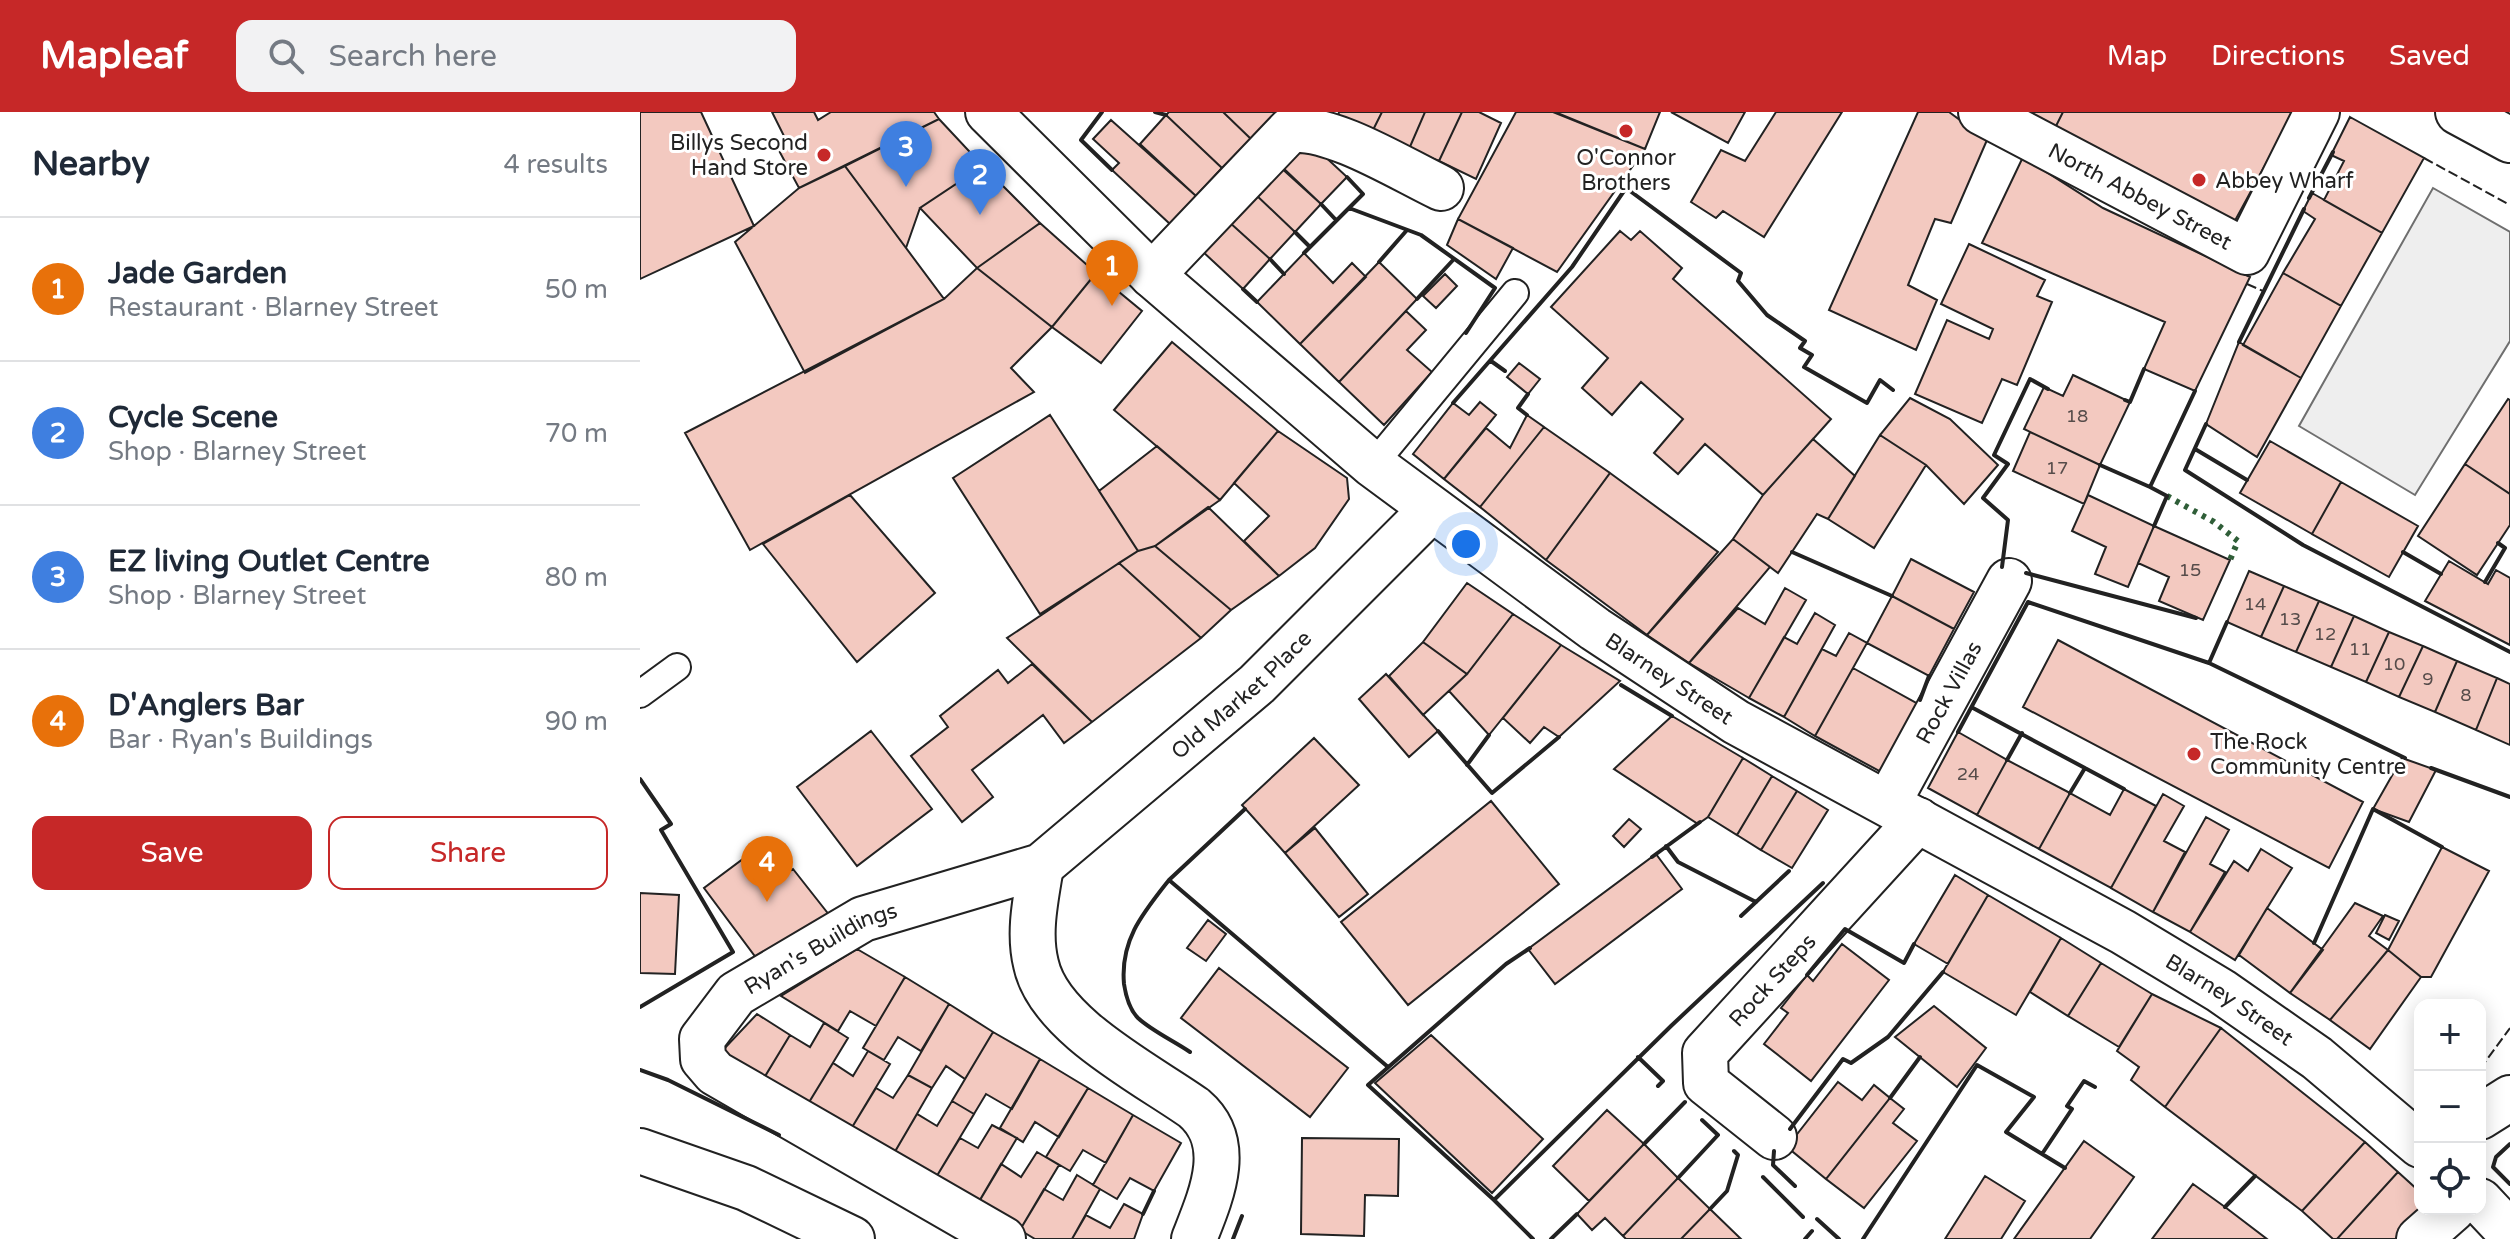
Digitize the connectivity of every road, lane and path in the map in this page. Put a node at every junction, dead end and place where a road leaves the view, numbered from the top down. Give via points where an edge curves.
1 (988, 112) edge
2 (1981, 112) edge
3 (2317, 112) edge
4 (2458, 112) edge
5 (2510, 140) edge
6 (1441, 188) dead end
7 (1152, 275) junction
8 (1515, 293) dead end
9 (1373, 465) junction
10 (1431, 510) junction
11 (2009, 581) dead end
12 (677, 667) dead end
13 (640, 694) edge
14 (1903, 812) junction
15 (1041, 866) junction
16 (2510, 1098) edge
17 (2486, 1113) edge
18 (1774, 1137) dead end
19 (2418, 1143) edge
20 (640, 1151) edge
21 (2486, 1207) edge
22 (2446, 1215) edge
23 (2510, 1233) edge
24 (852, 1239) edge
25 (1003, 1239) edge
26 (1194, 1239) edge
27 (2419, 1239) edge

1 - 7 street, Blarney Street
2 - 3 street, North Abbey Street via 2247,252
4 - 5 street
6 - 7 street via 1325,134 1290,130
7 - 9 street, Blarney Street
8 - 9 lane
9 - 10 street, Blarney Street
10 - 14 street, Blarney Street via 1664,676 1736,722
10 - 15 street, Old Market Place via 1257,684
11 - 14 street, Rock Villas
12 - 13 lane
14 - 18 street, Rock Steps via 1705,1053 1706,1083
14 - 19 street, Blarney Street via 2221,991 2317,1058
15 - 25 street, Ryan's Buildings via 863,919 736,994 702,1039 703,1059 715,1073
15 - 26 street via 1032,930 1036,966 1047,991 1086,1033 1208,1120 1219,1154
16 - 17 street
20 - 24 street via 746,1188
21 - 23 street
22 - 27 street

